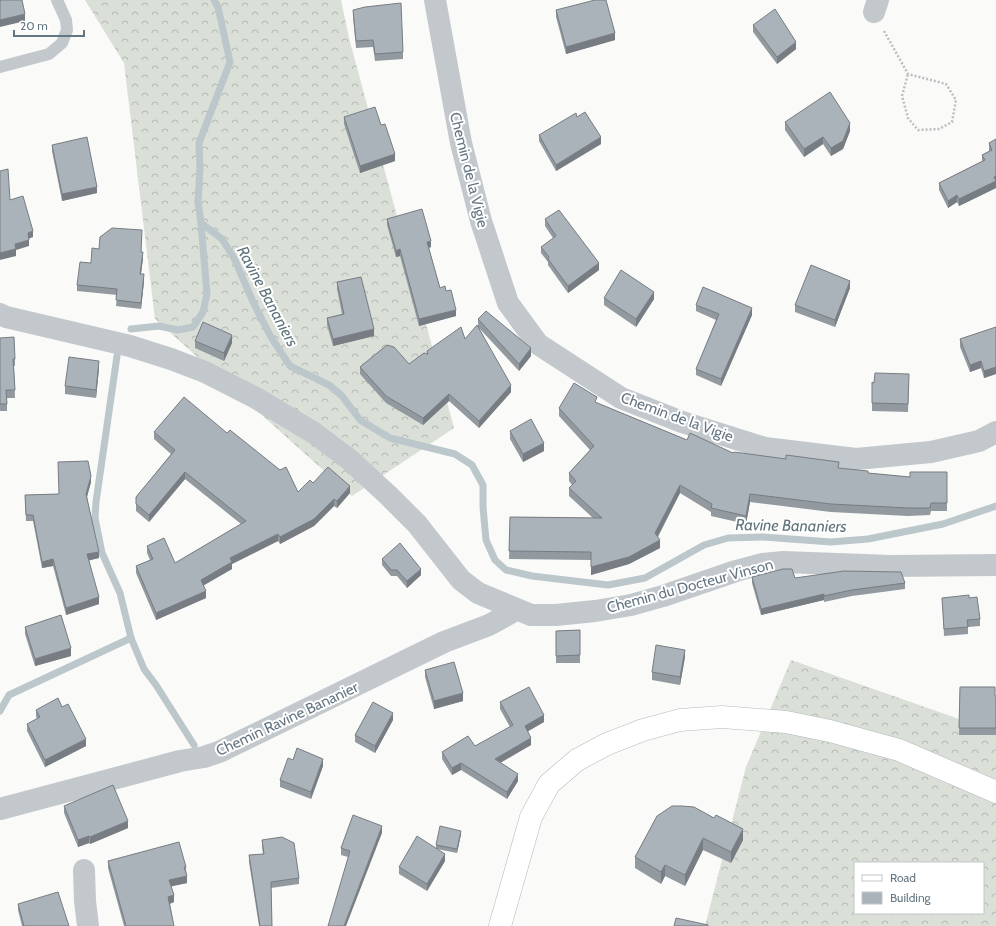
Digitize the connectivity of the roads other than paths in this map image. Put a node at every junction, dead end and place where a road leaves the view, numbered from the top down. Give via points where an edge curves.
1 (57, 0) edge
2 (435, 0) edge
3 (0, 67) edge
4 (0, 314) edge
5 (996, 432) edge
6 (996, 565) edge
7 (516, 610) junction
8 (996, 792) edge
9 (0, 809) edge
10 (84, 870) dead end
11 (88, 926) edge
12 (500, 926) edge

1 - 3 lane via 66,20 67,30 62,43 49,54
2 - 5 street, Chemin de la Vigie via 461,143 480,221 508,303 538,344 621,398 682,422 765,448 856,459 931,452 979,441
4 - 7 street, Chemin du Docteur Vinson via 171,358 256,398 314,433 350,460 417,524 461,580 478,593
6 - 7 street, Chemin du Docteur Vinson via 891,566 784,562 762,564 631,605 556,615 531,615
7 - 9 street, Chemin Ravine Bananier via 489,625 444,642 220,752
8 - 12 main road via 899,750 830,731 786,722 722,717 680,720 643,730 607,744 577,760 549,784 531,816
10 - 11 street

